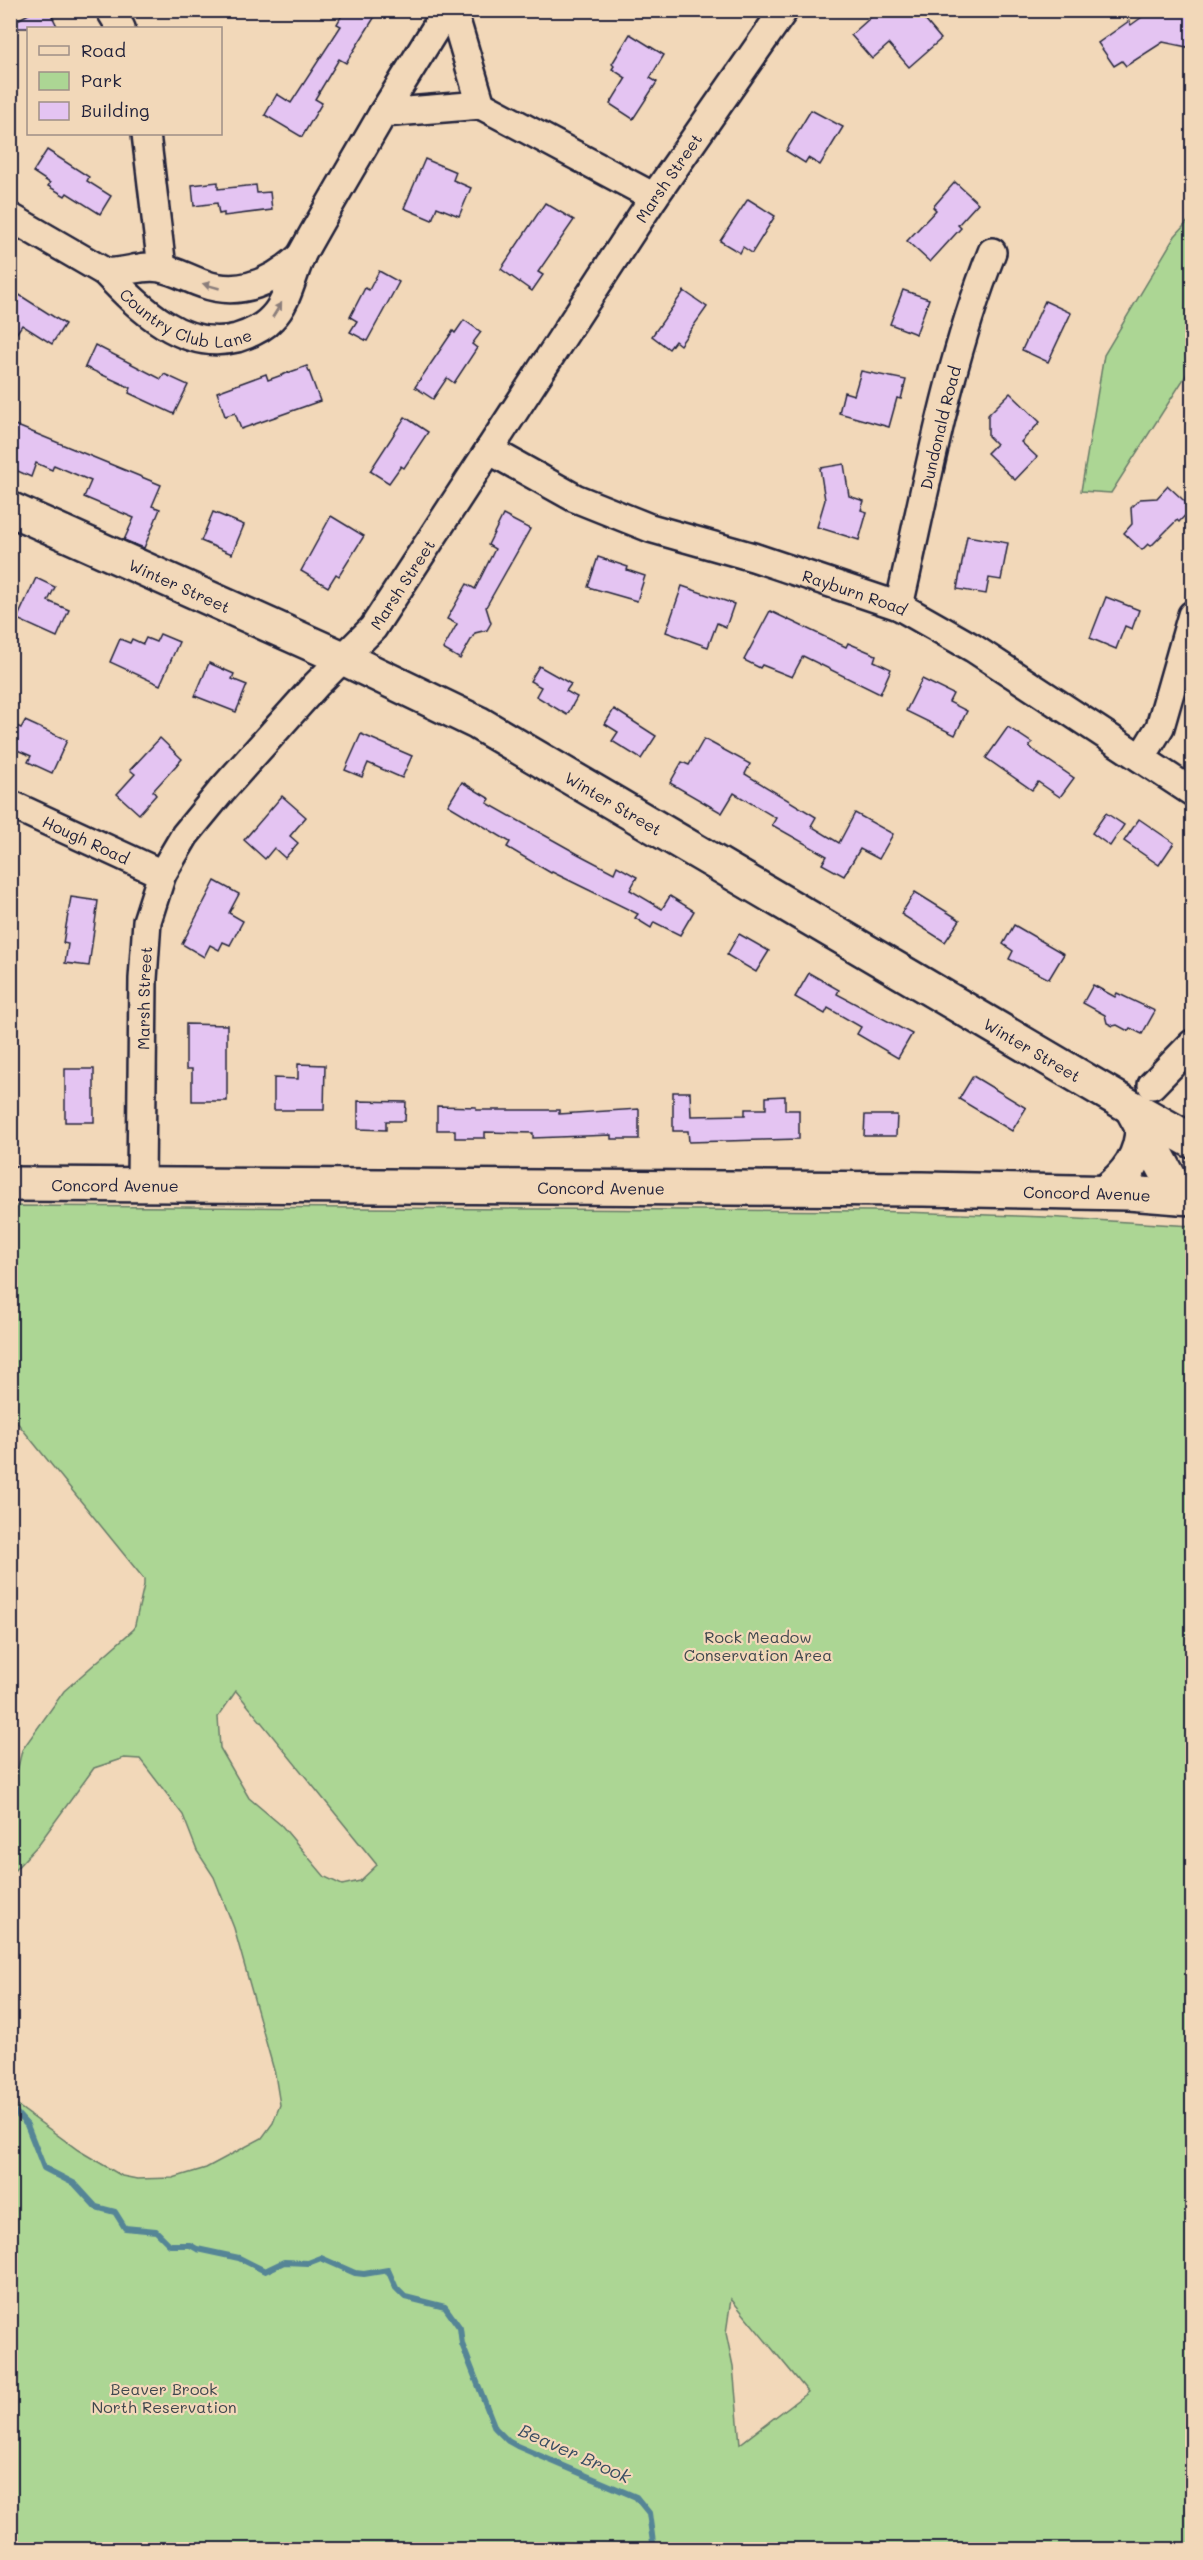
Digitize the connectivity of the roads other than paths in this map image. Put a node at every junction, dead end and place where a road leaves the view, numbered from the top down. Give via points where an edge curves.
1 (447, 10) edge
2 (453, 10) edge
3 (784, 10) edge
4 (481, 105) junction
5 (383, 113) junction
6 (146, 135) edge
7 (654, 197) junction
8 (10, 217) edge
9 (992, 252) dead end
10 (301, 255) junction
11 (162, 268) junction
12 (105, 272) junction
13 (489, 450) junction
14 (10, 509) edge
15 (898, 606) junction
16 (1192, 615) edge
17 (345, 659) junction
18 (1141, 758) junction
19 (1192, 792) edge
20 (10, 804) edge
21 (162, 874) junction
22 (1192, 1044) edge
23 (1142, 1107) junction
24 (1188, 1142) edge
25 (10, 1184) edge
26 (141, 1184) junction
27 (1106, 1192) junction
28 (1186, 1197) edge

1 - 5 street, Country Club Lane
2 - 4 street
3 - 7 street, Marsh Street
4 - 5 street
4 - 7 street
5 - 10 street, Country Club Lane
6 - 11 street
7 - 13 street, Marsh Street
8 - 12 street, Country Club Lane
9 - 15 street, Dundonald Road via 975,295 941,420
10 -> 11 street, Country Club Lane via 269,279 220,290
12 -> 10 street, Country Club Lane via 142,309 177,332 211,341 228,340 245,336 272,319
11 - 12 street, Country Club Lane
13 - 15 street, Rayburn Road via 575,498 650,528 753,557
13 - 17 street, Marsh Street via 372,628
14 - 17 main road, Winter Street
15 - 18 street, Rayburn Road via 973,648
16 - 18 street via 1160,727
17 - 21 street, Marsh Street via 316,685 222,790 184,835
17 - 23 main road, Winter Street via 513,741
18 - 19 street, Rayburn Road
20 - 21 street, Hough Road
21 - 26 street, Marsh Street via 147,921 143,980
22 - 23 street
23 - 24 main road, Winter Street
23 - 27 main road via 1141,1144 1132,1166
23 - 28 main road
25 - 26 main road, Concord Avenue
26 - 27 main road, Concord Avenue
27 - 28 main road, Concord Avenue

